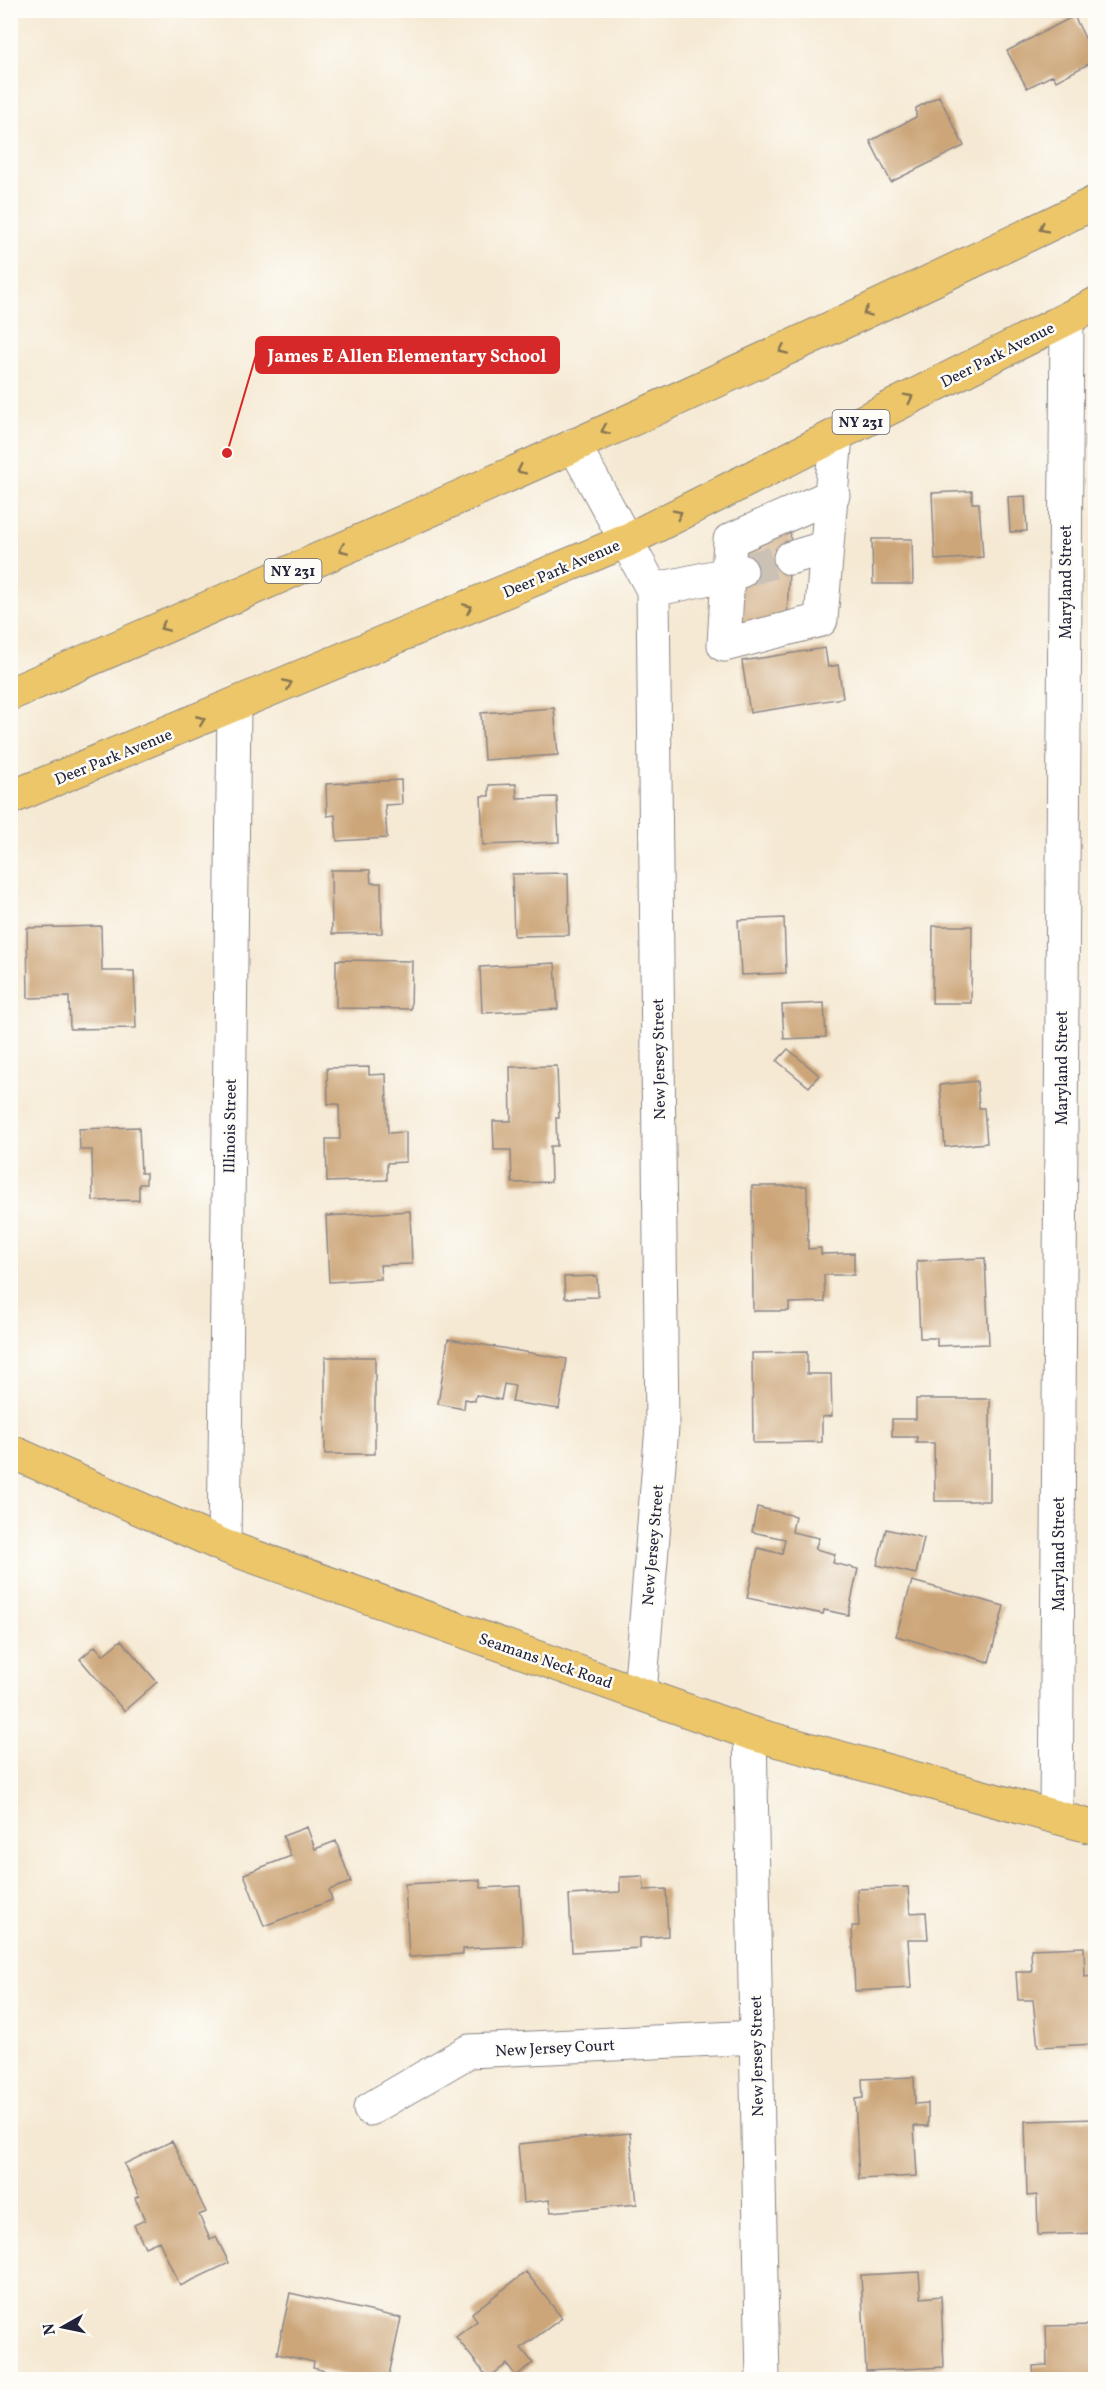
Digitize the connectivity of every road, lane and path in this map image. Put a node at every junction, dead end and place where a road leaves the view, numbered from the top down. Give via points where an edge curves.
1 (1095, 202) edge
2 (1095, 304) edge
3 (1067, 319) junction
4 (836, 435) junction
5 (574, 445) junction
6 (833, 495) junction
7 (708, 499) junction
8 (730, 540) junction
9 (626, 541) junction
10 (827, 547) junction
11 (790, 558) tunnel mouth
12 (735, 573) junction
13 (653, 590) junction
14 (10, 694) edge
15 (234, 706) junction
16 (10, 798) edge
17 (10, 1451) edge
18 (224, 1546) junction
19 (640, 1693) junction
20 (750, 1733) junction
21 (1056, 1817) junction
22 (1095, 1828) edge
23 (756, 2037) junction
24 (370, 2109) dead end
25 (763, 2379) edge

1 -> 5 main road, NY 231 via 891,302
2 - 3 main road, Deer Park Avenue / NY 231
4 -> 3 main road, Deer Park Avenue / NY 231
3 - 21 street, Maryland Street
4 - 6 street
4 - 7 main road, Deer Park Avenue / NY 231
5 - 9 street, New Jersey Street
5 -> 14 main road, NY 231 via 481,490
6 - 8 street
6 - 10 street
7 - 8 street
9 -> 7 main road, Deer Park Avenue / NY 231
8 - 12 street
9 - 13 street, New Jersey Street
15 -> 9 main road, Deer Park Avenue / NY 231
10 - 11 street
10 - 12 street via 821,620 724,645
12 - 13 street
13 - 19 street, New Jersey Street via 662,1427
16 -> 15 main road, Deer Park Avenue / NY 231
15 - 18 street, Illinois Street
17 - 18 main road, Seamans Neck Road
18 - 19 main road, Seamans Neck Road
19 - 20 main road, Seamans Neck Road
20 - 21 main road, Seamans Neck Road
20 - 23 street, New Jersey Street
21 - 22 main road, Seamans Neck Road
23 - 24 street, New Jersey Court via 469,2051
23 - 25 street, New Jersey Street

